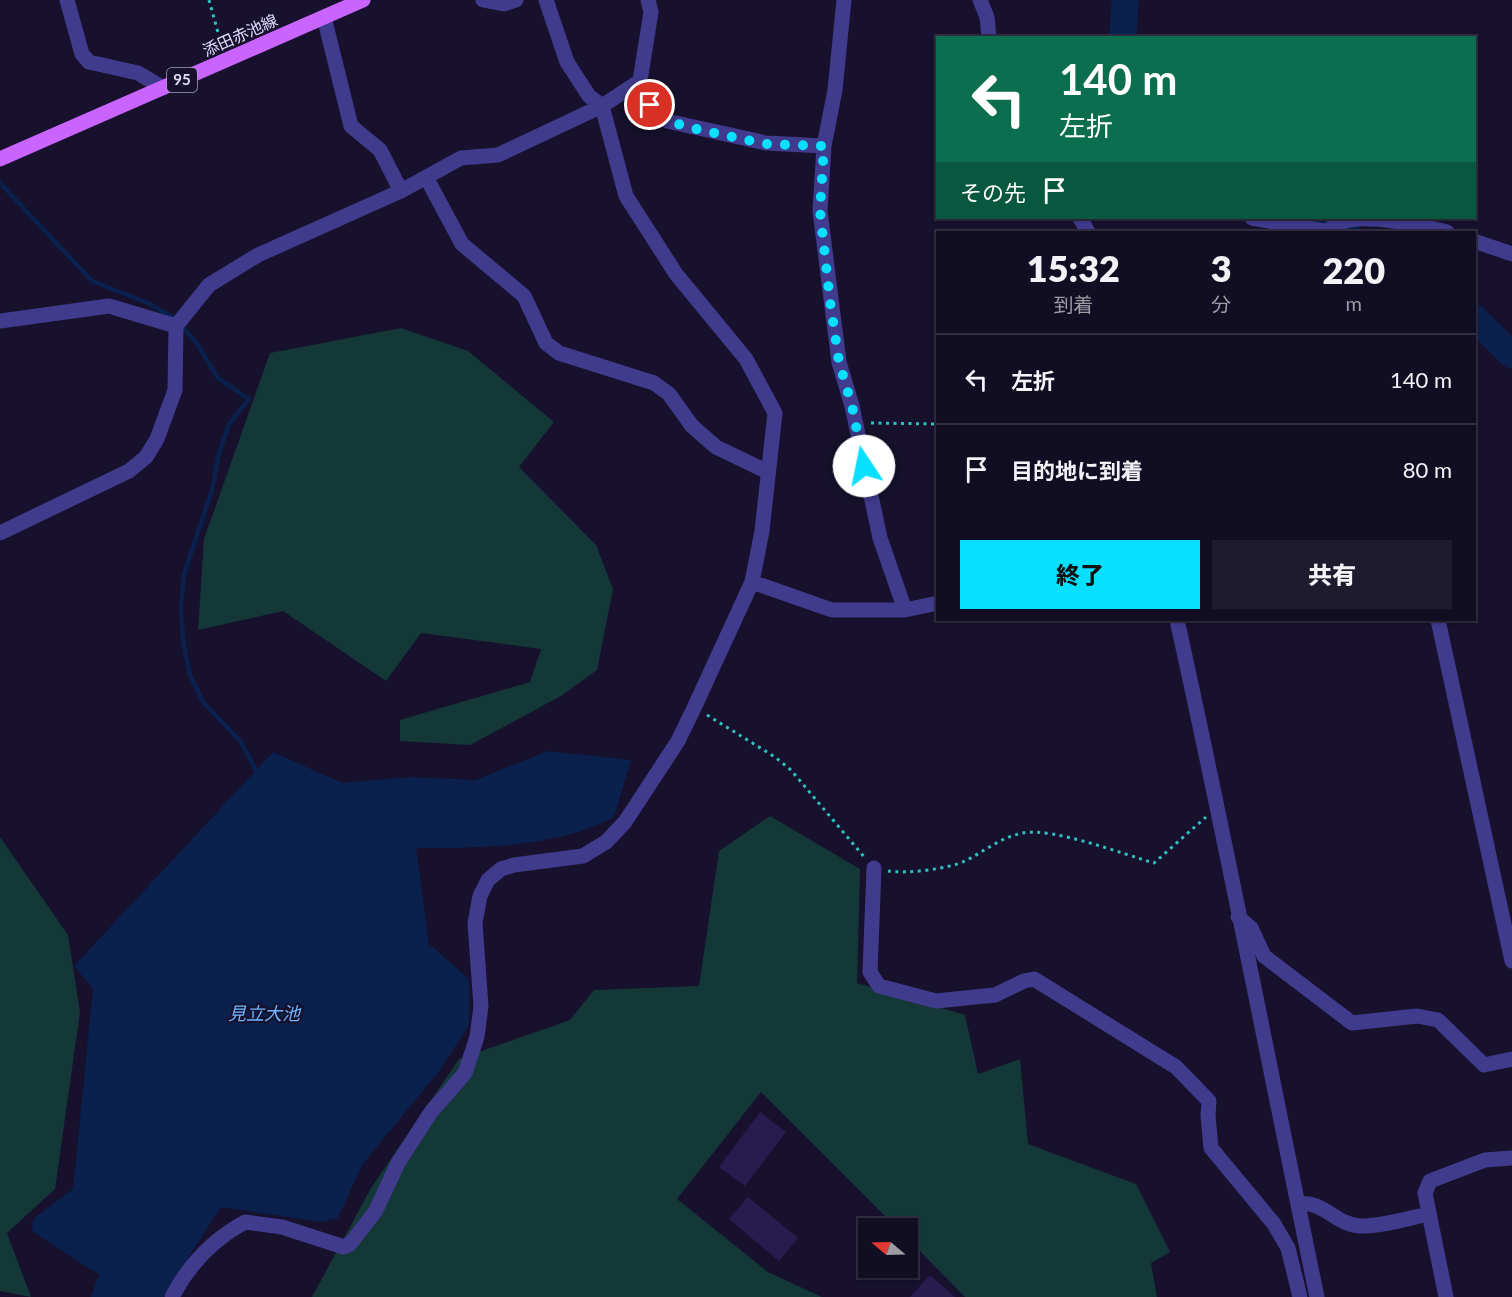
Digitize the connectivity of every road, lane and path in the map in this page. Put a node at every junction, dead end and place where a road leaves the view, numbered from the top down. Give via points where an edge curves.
1 (67, 0) edge
2 (209, 0) edge
3 (363, 0) edge
4 (483, 0) edge
5 (516, 0) edge
6 (546, 0) edge
7 (663, 0) edge
8 (844, 0) edge
9 (980, 0) edge
10 (649, 6) edge
11 (324, 17) junction
12 (989, 36) edge
13 (227, 60) junction
14 (639, 81) junction
15 (163, 88) junction
16 (602, 106) junction
17 (824, 146) junction
18 (0, 159) edge
19 (426, 177) junction
20 (400, 191) junction
21 (1258, 219) edge
22 (1356, 219) edge
23 (1356, 219) edge
24 (1330, 230) edge
25 (1442, 231) edge
26 (1476, 242) edge
27 (1512, 254) edge
28 (0, 321) edge
29 (176, 326) junction
30 (852, 406) junction
31 (936, 424) edge
32 (768, 472) junction
33 (0, 533) edge
34 (752, 582) junction
35 (936, 603) edge
36 (905, 610) junction
37 (1177, 621) edge
38 (1438, 621) edge
39 (694, 708) junction
40 (1218, 805) junction
41 (874, 868) junction
42 (1507, 911) edge
43 (1238, 917) junction
44 (1512, 961) edge
45 (1512, 1059) edge
46 (1512, 1158) edge
47 (1298, 1204) junction
48 (1429, 1214) junction
49 (172, 1297) edge
50 (1300, 1297) edge
51 (1317, 1297) edge
52 (1446, 1297) edge

1 - 15 street via 82,54 89,62 138,73
2 - 13 path
3 - 11 main road, 添田赤池線 / 95
4 - 5 street via 504,4
6 - 16 street via 567,62 589,96
7 - 10 street
8 - 17 street via 835,90
9 - 12 street
10 - 14 street
11 - 13 main road, 添田赤池線 / 95
11 - 20 street via 351,126 380,150
13 - 15 main road, 添田赤池線 / 95
14 - 16 street
14 - 17 street via 650,105 667,121 766,144
15 - 18 main road, 添田赤池線 / 95
16 - 19 street via 498,154 461,158
16 - 32 street via 626,196 676,274 746,359 775,413
17 - 30 street via 820,211 839,362
19 - 20 street
19 - 32 street via 462,244 524,296 546,343 559,353 654,383 669,394 692,426 716,447
20 - 29 street via 258,255 208,285
21 - 24 street
22 - 24 street
23 - 25 street via 1397,221
26 - 27 street
28 - 29 street via 110,306
29 - 33 street via 175,390 146,457 129,471
30 - 31 path via 871,424
30 - 36 street via 880,538
32 - 34 street
34 - 36 street via 832,610
34 - 39 street
35 - 36 street
37 - 40 street
38 - 42 street
39 - 41 path via 791,770
39 - 49 street via 655,779 626,822 606,842 583,856 501,869 488,880 480,896 475,923 481,1006 477,1037 465,1074 431,1112 398,1163 375,1212 350,1244 344,1247 282,1227 245,1222 210,1244
40 - 41 path via 1154,863 1052,835 1026,832 1002,840 963,862 910,872
40 - 43 street
41 - 50 street via 870,972 879,986 936,1001 995,995 1034,979 1176,1068 1209,1101 1211,1148 1274,1224 1288,1248
42 - 44 street
43 - 45 street via 1251,928 1264,956 1352,1023 1417,1016 1438,1020 1485,1065
43 - 47 street
46 - 48 street via 1485,1160 1430,1181 1425,1193
47 - 48 street via 1320,1206 1359,1226
47 - 51 street
48 - 52 street

